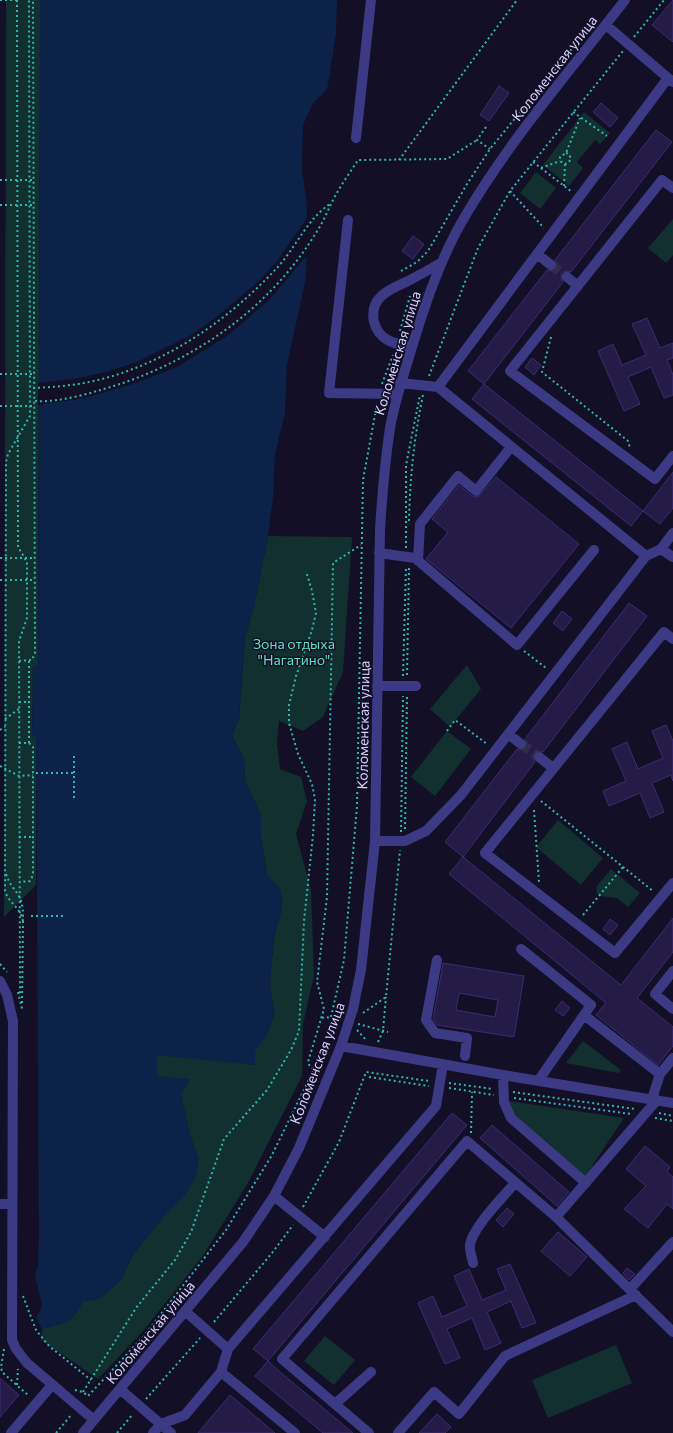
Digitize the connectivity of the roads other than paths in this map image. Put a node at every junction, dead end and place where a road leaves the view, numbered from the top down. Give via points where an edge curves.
1 (371, 0) edge
2 (625, 0) edge
3 (606, 25) junction
4 (670, 80) edge
5 (356, 138) dead end
6 (673, 188) edge
7 (348, 220) dead end
8 (536, 254) junction
9 (441, 263) junction
10 (551, 265) tunnel mouth
11 (567, 277) tunnel mouth
12 (578, 286) junction
13 (412, 347) junction
14 (400, 383) junction
15 (438, 387) junction
16 (398, 394) junction
17 (511, 447) junction
18 (673, 456) edge
19 (673, 533) edge
20 (661, 549) junction
21 (594, 550) dead end
22 (379, 554) junction
23 (646, 556) junction
24 (673, 557) edge
25 (411, 558) junction
26 (673, 639) edge
27 (378, 686) junction
28 (409, 686) road end
29 (508, 734) junction
30 (521, 744) tunnel mouth
31 (539, 757) tunnel mouth
32 (553, 768) junction
33 (375, 841) junction
34 (673, 883) edge
35 (520, 949) dead end
36 (437, 960) dead end
37 (673, 971) edge
38 (0, 980) edge
39 (673, 1009) edge
40 (584, 1015) junction
41 (341, 1046) junction
42 (464, 1056) dead end
43 (673, 1058) edge
44 (443, 1064) junction
45 (660, 1074) junction
46 (503, 1075) junction
47 (538, 1081) junction
48 (654, 1100) junction
49 (673, 1103) edge
50 (515, 1182) junction
51 (586, 1183) junction
52 (274, 1196) junction
53 (0, 1204) edge
54 (12, 1204) junction
55 (556, 1217) junction
56 (325, 1237) junction
57 (673, 1242) edge
58 (473, 1263) dead end
59 (633, 1292) junction
60 (185, 1311) junction
61 (673, 1332) edge
62 (228, 1349) junction
63 (221, 1372) junction
64 (371, 1372) dead end
65 (52, 1385) junction
66 (121, 1390) junction
67 (336, 1404) junction
68 (94, 1420) junction
69 (161, 1424) junction
70 (11, 1433) edge
71 (83, 1433) edge
72 (153, 1433) edge
73 (171, 1433) edge
74 (296, 1433) edge
75 (370, 1433) edge
76 (398, 1433) edge

1 - 5 street
2 - 3 street, Коломенская улица
3 - 4 street
3 - 9 street, Коломенская улица via 515,140 466,213
4 - 8 street
6 - 12 street via 662,180
7 - 16 street via 329,393
8 - 10 street
8 - 15 street
9 - 13 street, Коломенская улица via 420,317
9 - 13 street via 393,286 376,302 373,316 376,330 384,338
11 - 12 street
12 - 18 street via 510,371 655,479
13 - 14 street, Коломенская улица
14 - 15 street
14 - 16 street, Коломенская улица
15 - 17 street
16 - 22 street, Коломенская улица via 382,482
17 - 23 street
17 - 25 street via 476,491 458,476 420,524
19 - 20 street
20 - 23 street
20 - 24 street
21 - 25 street via 517,645
22 - 25 street
22 - 27 street, Коломенская улица
23 - 29 street
26 - 32 street via 664,632
27 - 28 street
27 - 33 street, Коломенская улица
29 - 30 street
29 - 33 street via 461,794 426,831 403,841
31 - 32 street
32 - 34 street via 485,853 615,953
33 - 41 street, Коломенская улица via 361,970
35 - 40 street via 591,1005
36 - 42 street via 426,1020 435,1033 467,1038
37 - 39 street via 655,994
38 - 54 street via 7,995 13,1021
40 - 45 street
40 - 47 street
41 - 44 street
41 - 52 street, Коломенская улица via 299,1148
43 - 45 street
44 - 46 street
44 - 56 street via 436,1106
45 - 48 street
46 - 47 street
46 - 51 street via 504,1102 511,1118
47 - 48 street
48 - 49 street
48 - 51 street
50 - 55 street
50 - 58 street via 472,1237 470,1246
50 - 67 street via 467,1141 282,1359
51 - 55 street
52 - 56 street
52 - 60 street, Коломенская улица via 243,1242
53 - 54 street
54 - 65 street via 12,1340 20,1356
55 - 59 street
56 - 62 street
57 - 59 street
59 - 61 street
59 - 76 street via 505,1356 459,1414 434,1392
60 - 62 street
60 - 66 street, Коломенская улица
62 - 63 street
63 - 69 street via 185,1415
63 - 74 street
64 - 67 street
65 - 68 street
65 - 70 street
66 - 68 street, Коломенская улица
66 - 69 street
67 - 75 street
68 - 71 street, Коломенская улица
69 - 72 street
69 - 73 street

